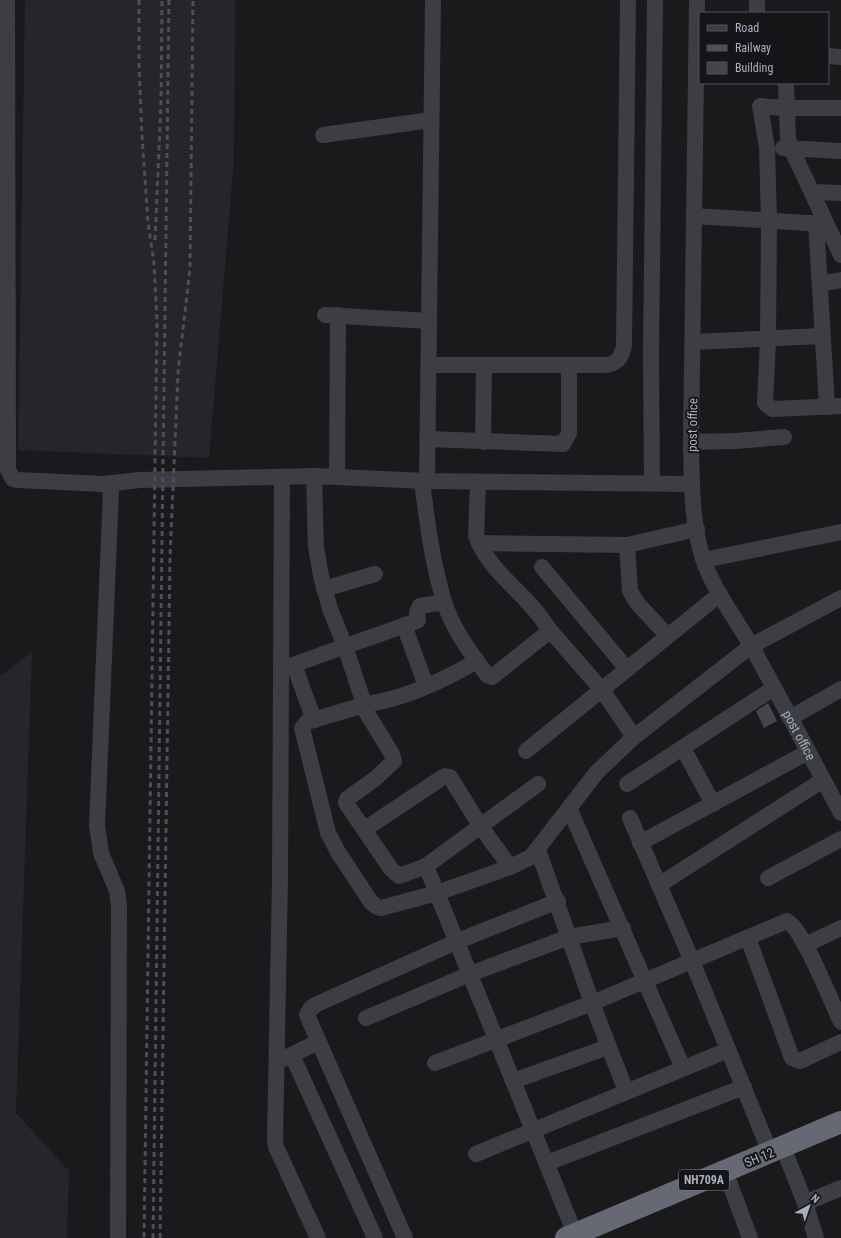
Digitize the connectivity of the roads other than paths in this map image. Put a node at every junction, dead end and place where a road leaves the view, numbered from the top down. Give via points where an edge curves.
1 (7, 0) edge
2 (433, 0) edge
3 (628, 0) edge
4 (655, 0) edge
5 (697, 0) edge
6 (757, 0) edge
7 (757, 12) edge
8 (698, 48) edge
9 (829, 56) edge
10 (841, 57) edge
11 (786, 84) edge
12 (787, 108) junction
13 (841, 108) edge
14 (431, 120) junction
15 (323, 135) dead end
16 (767, 148) junction
17 (791, 148) junction
18 (841, 151) edge
19 (812, 192) junction
20 (841, 193) edge
21 (694, 216) junction
22 (769, 221) junction
23 (828, 228) edge
24 (841, 255) edge
25 (841, 280) edge
26 (820, 284) junction
27 (429, 321) junction
28 (822, 336) junction
29 (768, 340) junction
30 (693, 342) junction
31 (429, 365) junction
32 (484, 365) junction
33 (569, 365) junction
34 (834, 407) edge
35 (784, 437) dead end
36 (428, 439) junction
37 (483, 442) junction
38 (691, 442) junction
39 (314, 476) junction
40 (282, 477) junction
41 (337, 477) junction
42 (6, 480) edge
43 (424, 481) junction
44 (478, 482) junction
45 (652, 483) junction
46 (103, 484) junction
47 (692, 484) junction
48 (697, 529) junction
49 (841, 532) edge
50 (479, 543) junction
51 (627, 545) junction
52 (704, 560) junction
53 (542, 567) dead end
54 (375, 574) dead end
55 (324, 589) junction
56 (720, 594) junction
57 (841, 598) edge
58 (444, 602) junction
59 (404, 625) junction
60 (548, 628) junction
61 (668, 636) junction
62 (345, 646) junction
63 (751, 646) junction
64 (477, 661) junction
65 (288, 667) junction
66 (627, 669) junction
67 (426, 686) junction
68 (774, 688) junction
69 (841, 689) edge
70 (602, 690) junction
71 (365, 705) junction
72 (790, 718) junction
73 (314, 720) junction
74 (634, 738) junction
75 (683, 748) junction
76 (526, 751) dead end
77 (808, 752) junction
78 (823, 780) junction
79 (538, 784) dead end
80 (627, 784) dead end
81 (837, 797) edge
82 (713, 804) junction
83 (569, 808) junction
84 (841, 814) edge
85 (630, 818) dead end
86 (481, 827) junction
87 (365, 829) junction
88 (841, 839) edge
89 (640, 843) junction
90 (538, 850) junction
91 (426, 866) junction
92 (510, 867) junction
93 (768, 878) dead end
94 (659, 885) junction
95 (437, 893) junction
96 (558, 901) junction
97 (622, 928) junction
98 (841, 928) edge
99 (569, 937) junction
100 (748, 938) junction
101 (458, 941) junction
102 (805, 945) junction
103 (692, 961) junction
104 (470, 974) junction
105 (644, 980) junction
106 (592, 1003) junction
107 (366, 1018) dead end
108 (841, 1022) edge
109 (495, 1039) junction
110 (318, 1042) junction
111 (841, 1042) edge
112 (608, 1047) junction
113 (728, 1050) junction
114 (292, 1055) junction
115 (276, 1062) junction
116 (435, 1063) dead end
117 (683, 1068) junction
118 (513, 1081) junction
119 (744, 1087) junction
120 (626, 1091) junction
121 (841, 1122) edge
122 (533, 1130) junction
123 (776, 1150) junction
124 (476, 1154) dead end
125 (547, 1163) junction
126 (725, 1171) junction
127 (841, 1188) edge
128 (805, 1203) junction
129 (570, 1236) edge
130 (118, 1238) edge
131 (318, 1238) edge
132 (375, 1238) edge
133 (405, 1238) edge
134 (750, 1238) edge
135 (816, 1238) edge

1 - 42 street
2 - 14 street
3 - 33 street via 624,346 622,356 613,364
4 - 45 street
5 - 8 street, post office
6 - 7 street
8 - 21 street, post office
9 - 10 street
11 - 12 street
12 - 13 street
12 - 16 street via 760,106
12 - 17 street
14 - 15 street
14 - 27 street
16 - 17 street
16 - 22 street
17 - 18 street
17 - 19 street
19 - 20 street
19 - 23 street
21 - 22 street
21 - 30 street, post office
22 - 23 street
22 - 29 street
23 - 24 street
23 - 26 street
25 - 26 street
26 - 28 street
27 - 31 street
27 - 41 street via 332,315
28 - 29 street
28 - 34 street
29 - 30 street
29 - 34 street via 765,400 767,406 772,409
30 - 38 street, post office
31 - 32 street
31 - 36 street
32 - 33 street
32 - 37 street
33 - 37 street via 569,433 563,444
35 - 38 street
36 - 37 street
36 - 43 street
38 - 47 street, post office
39 - 40 street
39 - 41 street
39 - 55 street via 316,547
40 - 46 street via 140,480
40 - 65 street
41 - 43 street
42 - 46 street
43 - 44 street
43 - 58 street via 428,534
44 - 45 street
44 - 50 street via 476,536
45 - 47 street
46 - 130 street via 108,486 111,495 97,824 101,853 117,890 119,905
47 - 48 street, post office
48 - 51 street
48 - 52 street, post office
49 - 52 street
50 - 51 street
50 - 60 street
51 - 61 street via 632,597
52 - 56 street, post office
53 - 66 street
54 - 55 street
55 - 62 street
56 - 61 street
56 - 63 street, post office
57 - 63 street
58 - 59 street via 420,606 418,620
58 - 64 street via 458,633
59 - 62 street
59 - 67 street
60 - 64 street via 546,634 495,676 487,675
60 - 70 street
61 - 66 street
62 - 65 street
62 - 71 street
63 - 68 street, post office
63 - 74 street
64 - 67 street
65 - 73 street
65 - 115 street
66 - 70 street
67 - 71 street
68 - 72 street, post office
68 - 75 street
69 - 72 street
70 - 74 street
70 - 76 street
71 - 73 street
71 - 87 street via 394,761 376,778 347,798 348,808
72 - 77 street, post office
73 - 95 street via 304,723 302,728 326,827 338,852 371,902 381,908
74 - 83 street via 597,772
75 - 80 street
75 - 82 street
77 - 78 street, post office
77 - 82 street
78 - 81 street, post office
78 - 94 street
79 - 86 street
81 - 84 street, post office
82 - 89 street
83 - 90 street
83 - 97 street
85 - 89 street
86 - 87 street via 454,781 445,776
86 - 91 street
86 - 92 street
87 - 91 street via 391,869 399,876
88 - 93 street
89 - 94 street
90 - 92 street via 524,862
90 - 96 street
91 - 95 street
92 - 95 street
94 - 103 street
95 - 101 street
96 - 99 street
96 - 101 street
97 - 99 street
97 - 105 street
98 - 102 street
99 - 104 street
99 - 106 street
100 - 102 street via 787,921 795,927
100 - 103 street
100 - 111 street via 792,1058 800,1061
101 - 104 street
101 - 110 street via 311,1008 307,1015
102 - 108 street
103 - 105 street
103 - 113 street
104 - 107 street
104 - 109 street
105 - 106 street
105 - 117 street
106 - 109 street
106 - 112 street
109 - 116 street
109 - 118 street
110 - 114 street
110 - 133 street
112 - 118 street
112 - 120 street
113 - 117 street
113 - 119 street
114 - 115 street
114 - 132 street
115 - 131 street via 276,1147
117 - 120 street
118 - 122 street
119 - 123 street
119 - 125 street
120 - 122 street
121 - 123 highway, SH 12 / NH709A
122 - 124 street
122 - 125 street
123 - 126 highway, SH 12 / NH709A
123 - 128 street
125 - 129 street
126 - 129 highway, SH 12 / NH709A
126 - 134 street
127 - 128 street
128 - 135 street

